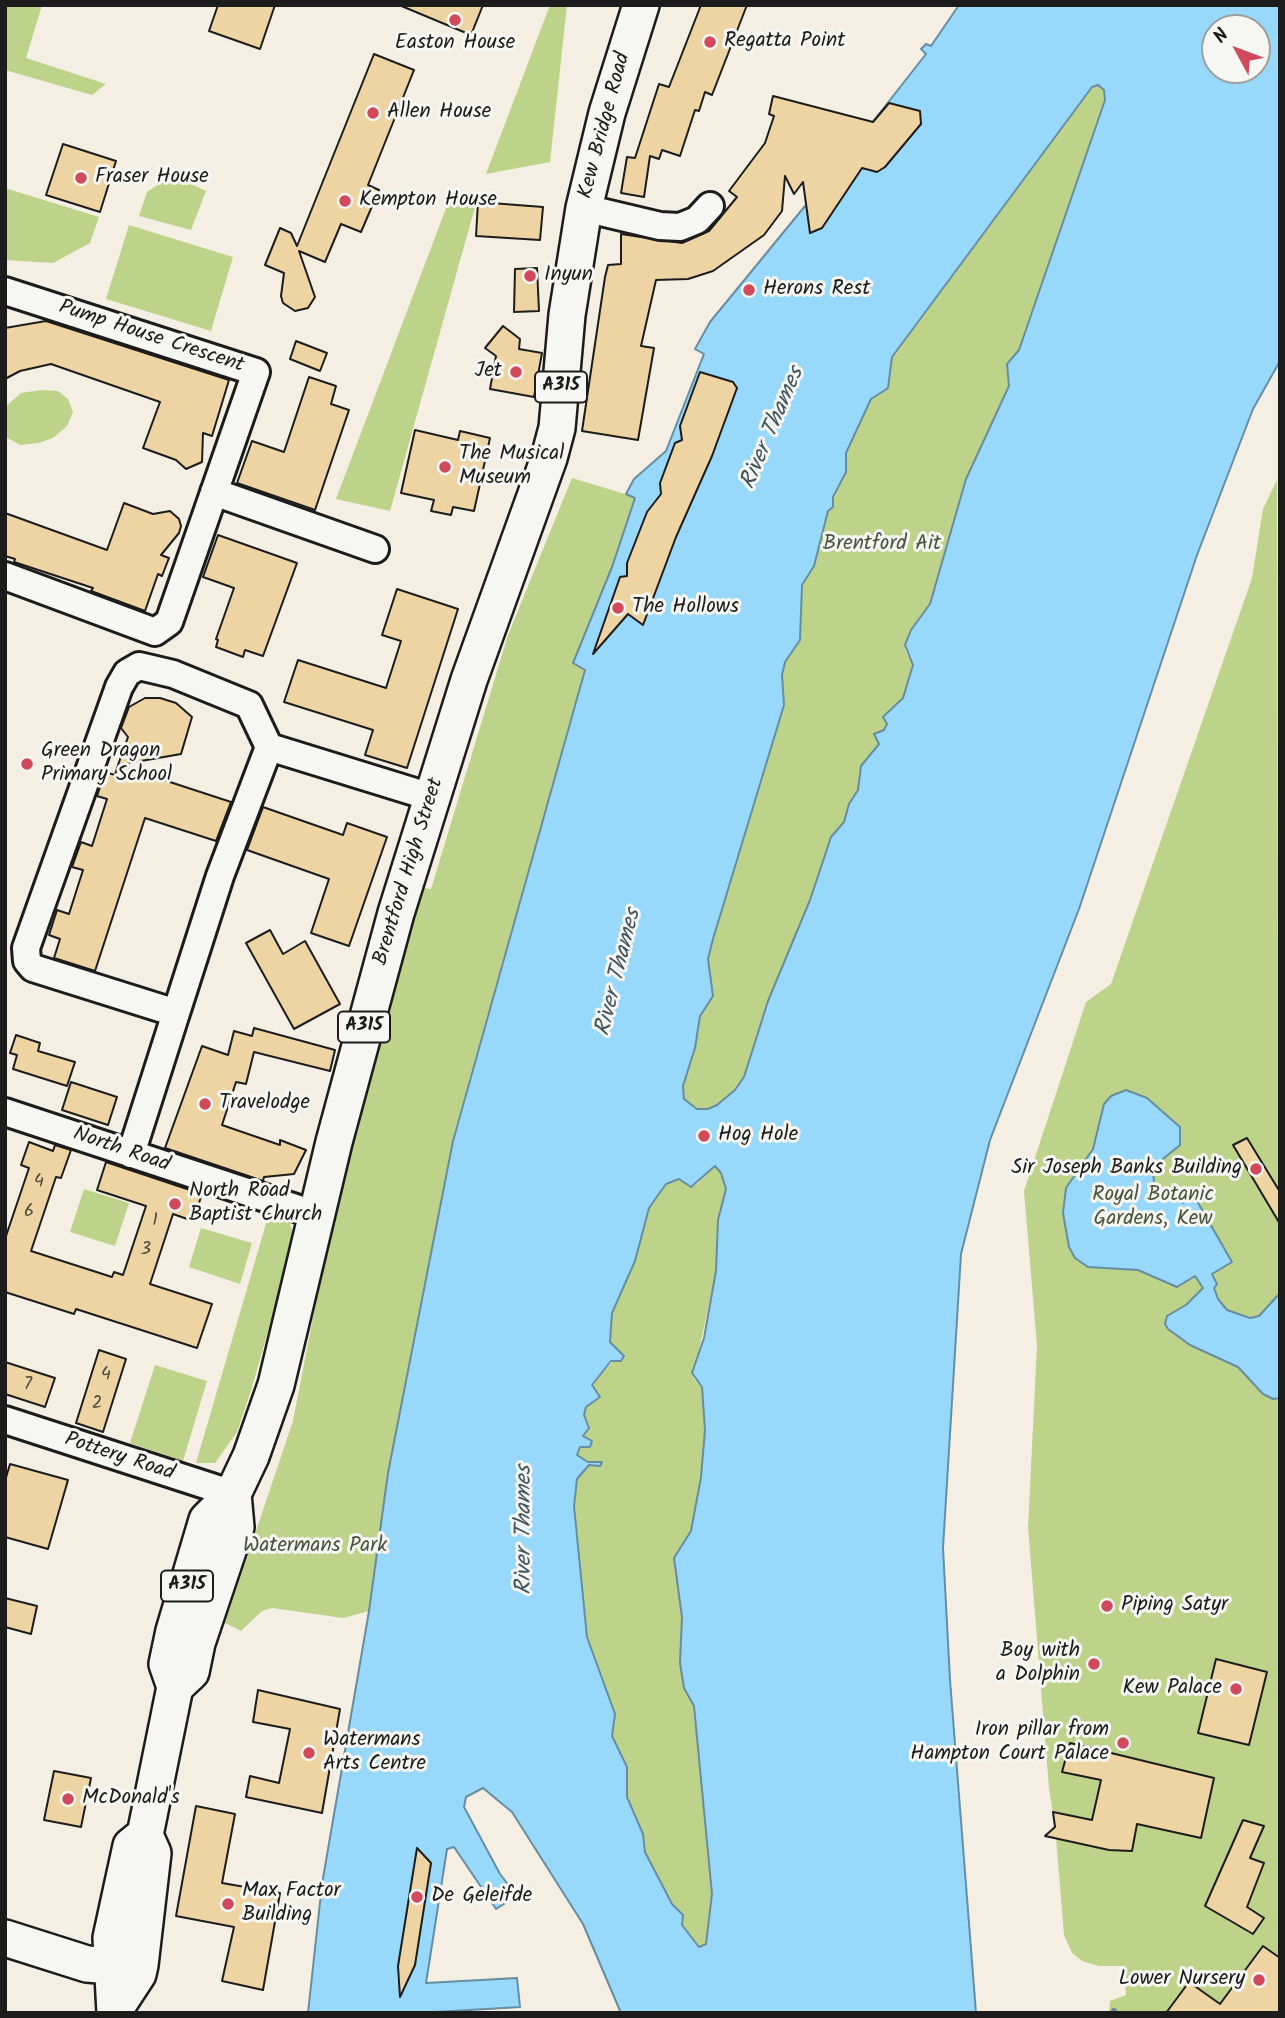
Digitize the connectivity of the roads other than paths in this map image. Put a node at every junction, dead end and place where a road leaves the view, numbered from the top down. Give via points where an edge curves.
1 (641, 5) edge
2 (710, 206) dead end
3 (584, 208) junction
4 (576, 248) joint
5 (5, 291) edge
6 (214, 492) junction
7 (375, 550) dead end
8 (5, 576) edge
9 (270, 747) junction
10 (431, 797) junction
11 (176, 1013) junction
12 (5, 1112) edge
13 (131, 1154) junction
14 (317, 1215) junction
15 (5, 1420) edge
16 (233, 1494) junction
17 (145, 1835) junction
18 (5, 1938) edge
19 (141, 1947) junction
20 (111, 1966) junction
21 (116, 2009) edge

1 - 3 main road, Kew Bridge Road / A315 via 603,126
2 - 3 street via 697,220 680,227
3 - 4 main road, Kew Bridge Road / A315
4 - 10 main road, Brentford High Street / A315 via 549,458
5 - 6 street, Pump House Crescent via 256,372
6 - 7 street
6 - 8 street, Pump House Crescent via 169,622 155,632
9 - 10 street
9 - 11 street via 220,876
9 - 11 street via 249,705 173,674 139,666 127,673 26,948 33,968
10 - 14 main road, Brentford High Street / A315 via 366,1018
11 - 13 street
12 - 13 street, North Road
13 - 14 street, North Road
14 - 16 main road, Brentford High Street / A315 via 279,1376
15 - 16 street, Pottery Road
16 - 17 main road, Brentford High Street / A315 via 207,1520 167,1664 175,1687
17 - 19 main road, Brentford High Street / A315 via 153,1853
17 - 20 main road, Brentford High Street / A315 via 131,1846 128,1857 111,1938
18 - 20 main road via 87,1964
19 - 20 main road via 134,1956
19 - 21 main road, Brentford High Street / A315 via 138,1974
20 - 21 main road, Brentford High Street / A315

